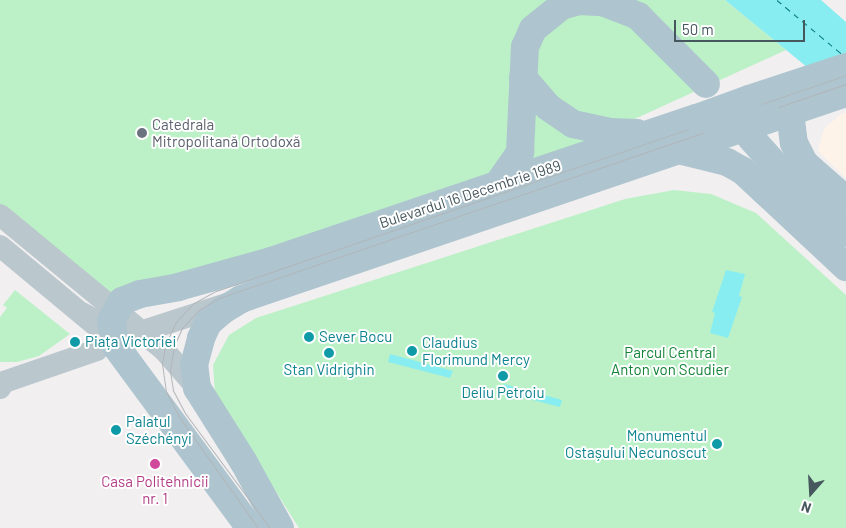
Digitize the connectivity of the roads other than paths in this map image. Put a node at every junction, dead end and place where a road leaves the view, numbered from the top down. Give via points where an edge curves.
1 (846, 67) edge
2 (522, 78) junction
3 (706, 84) dead end
4 (846, 93) edge
5 (786, 107) junction
6 (654, 133) junction
7 (752, 138) dead end
8 (678, 150) junction
9 (498, 184) junction
10 (846, 200) edge
11 (0, 215) edge
12 (846, 234) edge
13 (0, 246) edge
14 (846, 267) edge
15 (90, 287) junction
16 (147, 292) junction
17 (241, 299) junction
18 (142, 332) junction
19 (110, 334) junction
20 (0, 388) edge
21 (197, 388) junction
22 (250, 528) edge
23 (280, 528) edge

1 - 5 main road, Bulevardul 16 Decembrie 1989
2 - 3 main road via 525,47 533,29 561,6 580,1 608,4 638,16
2 - 6 main road via 542,102 573,124 611,132
2 - 9 main road via 520,152
4 - 5 main road, Bulevardul 16 Decembrie 1989
5 - 6 main road, Bulevardul 16 Decembrie 1989, bridge via 749,99
5 - 8 main road, Bulevardul 16 Decembrie 1989, bridge via 718,137
5 - 10 main road via 794,143 804,163
6 - 9 main road, Bulevardul 16 Decembrie 1989
7 - 12 main road via 796,187
8 - 14 main road via 727,162 743,172
8 - 17 main road, Bulevardul 16 Decembrie 1989
9 - 16 main road, Bulevardul 16 Decembrie 1989 via 271,262
11 - 15 street
13 - 19 street
15 - 16 street via 110,292
15 - 19 street
16 - 19 main road, Bulevardul 16 Decembrie 1989 via 124,299
17 - 18 street, Bulevardul 16 Decembrie 1989
17 - 21 main road via 208,323 194,365
18 - 19 street
18 - 21 street via 177,363
19 - 20 street via 4,382
19 - 22 main road
21 - 23 main road

